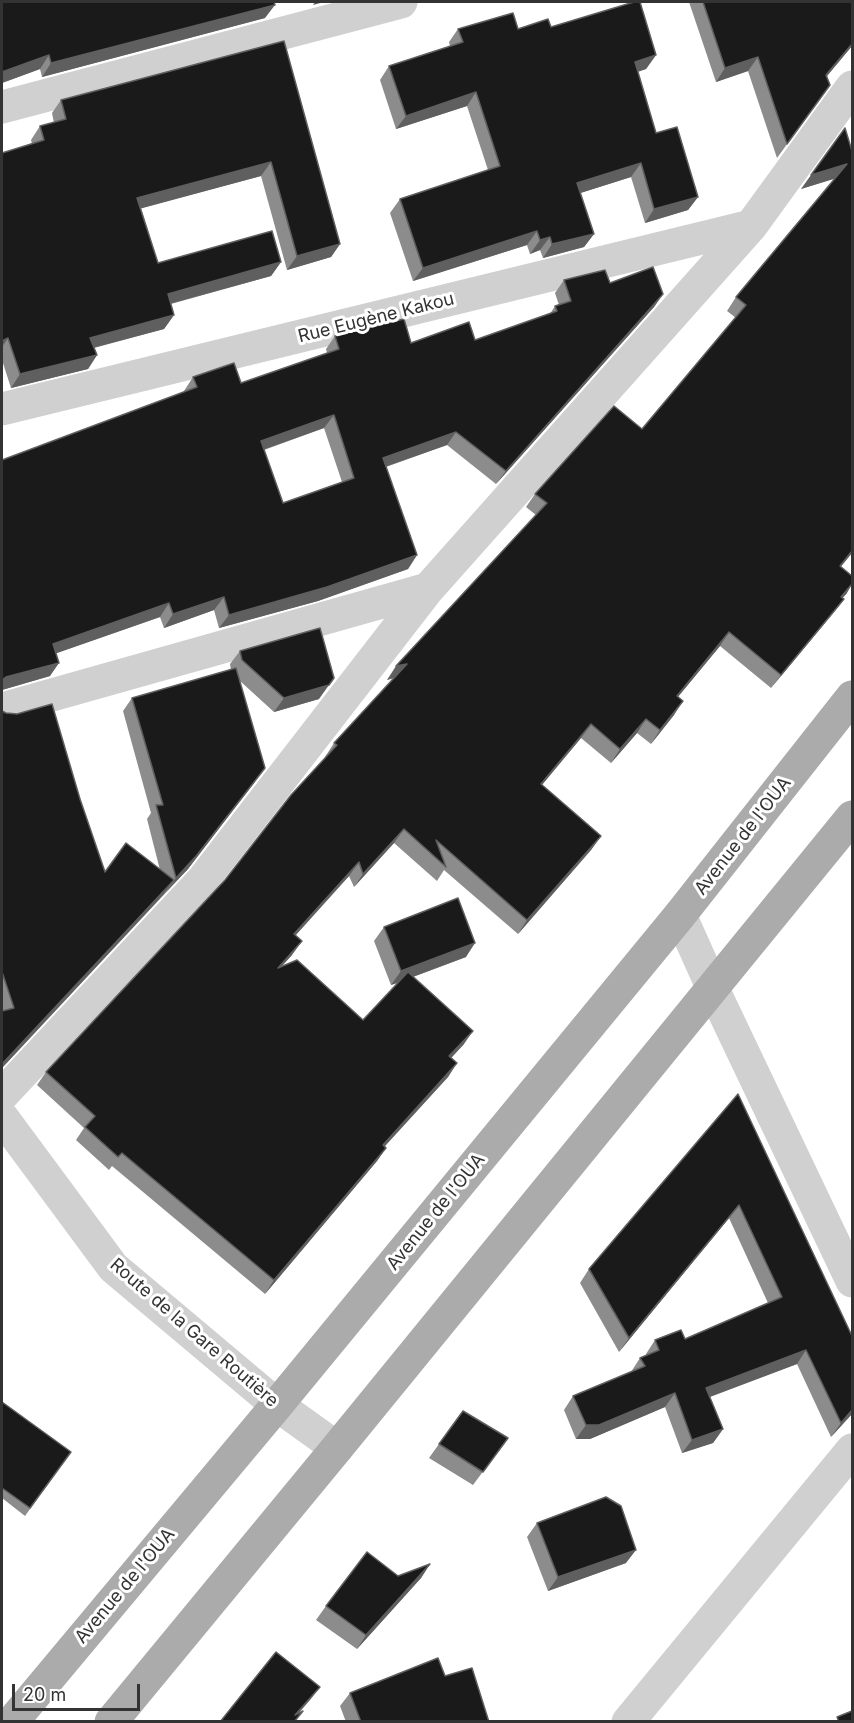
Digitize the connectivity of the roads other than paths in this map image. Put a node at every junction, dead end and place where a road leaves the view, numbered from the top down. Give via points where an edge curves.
1 (401, 2) edge
2 (852, 87) edge
3 (2, 107) edge
4 (751, 226) junction
5 (2, 409) edge
6 (428, 589) junction
7 (852, 698) edge
8 (2, 709) edge
9 (852, 818) edge
10 (680, 915) junction
11 (712, 989) junction
12 (2, 1095) edge
13 (2, 1117) edge
14 (852, 1281) edge
15 (277, 1405) junction
16 (337, 1448) junction
17 (852, 1450) edge
18 (12, 1722) edge
19 (111, 1722) edge
20 (628, 1722) edge

1 - 3 street
2 - 4 street
4 - 5 street, Rue Eugène Kakou
4 - 6 street
6 - 8 street
6 - 12 street via 202,881
7 - 10 main road, Avenue de l'OUA
9 - 11 main road
10 - 11 street
10 - 15 main road, Avenue de l'OUA
11 - 14 street
11 - 16 main road
13 - 15 street, Route de la Gare Routière via 113,1267
15 - 16 street, Route de la Gare Routière
15 - 18 main road, Avenue de l'OUA
16 - 19 main road
17 - 20 street

